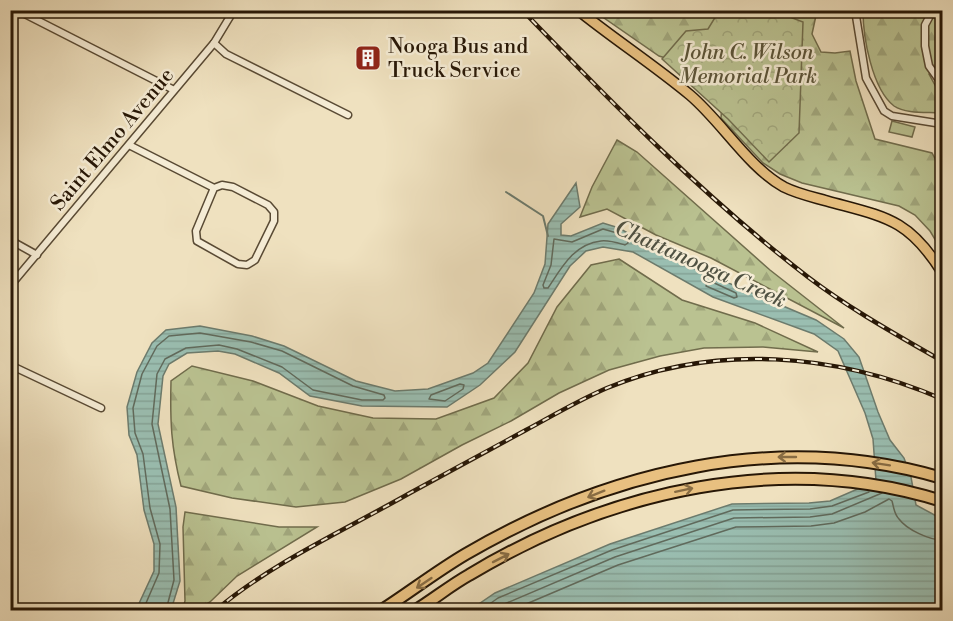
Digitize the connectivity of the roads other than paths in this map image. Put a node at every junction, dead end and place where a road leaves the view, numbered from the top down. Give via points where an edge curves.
1 (18, 10) edge
2 (234, 10) edge
3 (578, 10) edge
4 (855, 10) edge
5 (933, 10) edge
6 (214, 43) junction
7 (942, 84) edge
8 (174, 90) junction
9 (348, 115) dead end
10 (942, 124) edge
11 (129, 146) junction
12 (214, 188) junction
13 (10, 240) edge
14 (37, 255) junction
15 (942, 272) edge
16 (10, 286) edge
17 (10, 365) edge
18 (101, 408) dead end
19 (942, 478) edge
20 (942, 501) edge
21 (382, 610) edge
22 (416, 610) edge

1 - 8 street
2 - 6 street, Saint Elmo Avenue
3 - 15 main road via 691,96 765,174 804,195 902,225 923,244
4 - 10 street via 866,78 884,111 892,116
5 - 7 street via 925,25 925,46 929,66
6 - 8 street, Saint Elmo Avenue
6 - 9 street via 226,54
8 - 11 street, Saint Elmo Avenue
11 - 12 street
11 - 14 street, Saint Elmo Avenue
12 - 12 street via 233,187 274,212 274,221 255,260 247,265 197,241 196,231
13 - 14 street
14 - 16 street, Saint Elmo Avenue
17 - 18 street
19 -> 21 highway via 845,459 782,456 662,473 609,489 520,525 464,555
22 -> 20 highway via 469,574 524,546 578,522 683,490 740,480 792,477 852,481

